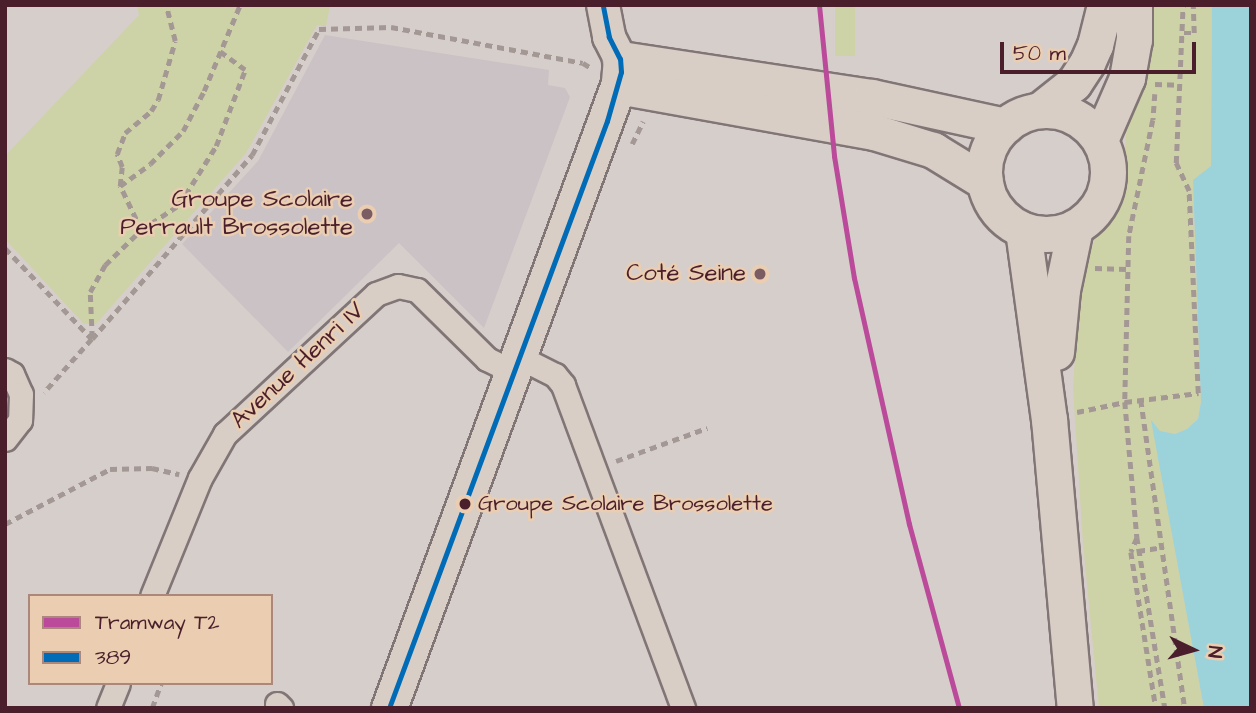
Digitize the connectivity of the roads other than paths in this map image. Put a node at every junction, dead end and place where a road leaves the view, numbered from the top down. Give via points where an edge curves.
1 (603, 5) edge
2 (1105, 5) edge
3 (1134, 5) edge
4 (619, 72) junction
5 (1040, 110) junction
6 (1004, 126) junction
7 (1100, 140) junction
8 (985, 182) junction
9 (1075, 228) junction
10 (1023, 230) junction
11 (516, 365) junction
12 (5, 370) edge
13 (1049, 419) junction
14 (5, 439) edge
15 (153, 594) edge
16 (117, 685) edge
17 (108, 708) edge
18 (389, 708) edge
19 (683, 708) edge
20 (1075, 708) edge

1 - 4 main road
2 - 5 main road via 1087,63 1074,83
3 - 7 main road via 1127,78
4 - 6 main road via 873,97
4 - 8 main road via 874,132 933,150
4 - 11 main road
5 - 6 main road
5 - 7 main road via 1074,116
6 - 8 main road via 987,152
7 - 9 main road via 1109,179 1097,207
8 - 10 main road via 994,206
9 - 10 main road via 1049,235
9 - 13 main road via 1062,290
10 - 13 main road
11 - 15 street, Avenue Henri IV via 487,359 417,290 398,286 376,294 225,434 200,478
11 - 18 main road
11 - 19 street, Avenue Henri IV via 555,375 563,385
12 - 14 street via 12,374 21,394 20,420
13 - 20 main road
16 - 17 street

